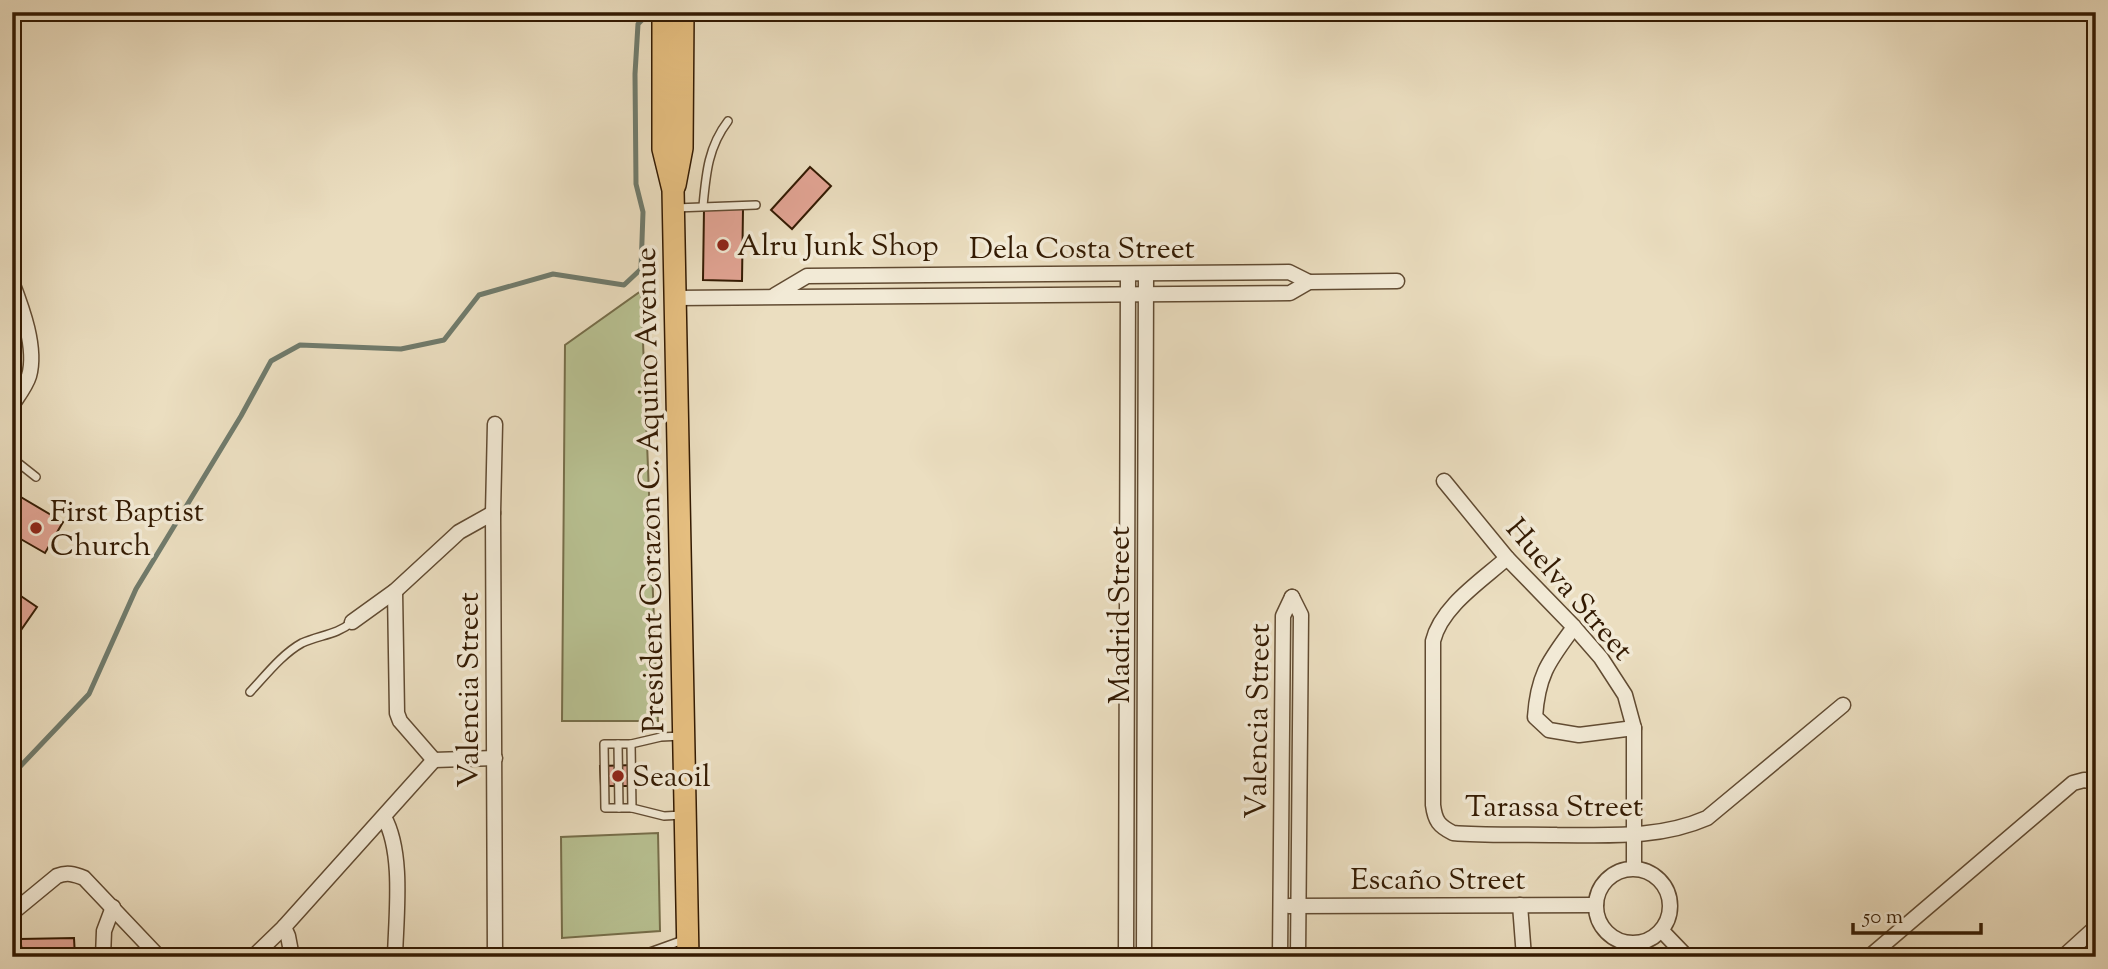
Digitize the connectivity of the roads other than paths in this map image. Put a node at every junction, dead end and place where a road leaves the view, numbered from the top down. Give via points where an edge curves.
1 (669, 13) edge
2 (728, 121) dead end
3 (674, 199) junction
4 (755, 205) dead end
5 (703, 206) junction
6 (1128, 274) junction
7 (1146, 274) junction
8 (1397, 281) dead end
9 (12, 282) edge
10 (1309, 282) junction
11 (1128, 295) junction
12 (1146, 295) junction
13 (774, 296) junction
14 (676, 298) junction
15 (15, 395) edge
16 (495, 424) dead end
17 (12, 458) edge
18 (36, 477) dead end
19 (1444, 481) dead end
20 (493, 513) junction
21 (1507, 558) junction
22 (395, 591) junction
23 (352, 622) joint
24 (1574, 626) junction
25 (250, 692) dead end
26 (1843, 705) dead end
27 (1634, 728) junction
28 (683, 736) junction
29 (618, 744) junction
30 (631, 744) junction
31 (495, 758) junction
32 (433, 760) junction
33 (2096, 782) edge
34 (620, 808) junction
35 (632, 808) junction
36 (684, 815) junction
37 (384, 817) junction
38 (1635, 835) junction
39 (1634, 868) junction
40 (1520, 905) junction
41 (1596, 905) junction
42 (1281, 906) junction
43 (1299, 906) junction
44 (113, 907) junction
45 (12, 913) edge
46 (284, 927) junction
47 (2096, 927) edge
48 (1662, 931) junction
49 (687, 948) edge
50 (103, 957) edge
51 (159, 957) edge
52 (253, 957) edge
53 (292, 957) edge
54 (395, 957) edge
55 (495, 957) edge
56 (636, 957) edge
57 (1126, 957) edge
58 (1144, 957) edge
59 (1280, 957) edge
60 (1298, 957) edge
61 (1524, 957) edge
62 (1687, 957) edge
63 (1870, 957) edge
64 (2063, 957) edge

1 - 3 main road, President Corazon C. Aquino Avenue
2 - 5 lane via 710,152
3 - 5 lane
3 - 14 main road, President Corazon C. Aquino Avenue
4 - 5 lane
6 - 7 street, Dela Costa Street
6 - 11 street, Madrid Street
6 - 13 street, Dela Costa Street via 807,276
7 - 10 street, Dela Costa Street via 1289,272
7 - 12 street, Madrid Street
8 - 10 street, Dela Costa Street
9 - 15 street via 30,335 31,368 27,383
10 - 12 street, Dela Costa Street via 1290,293
11 - 12 street, Dela Costa Street
11 - 13 street, Dela Costa Street
11 - 57 street, Madrid Street
12 - 58 street, Madrid Street
13 - 14 street, Dela Costa Street
14 - 28 main road, President Corazon C. Aquino Avenue
16 - 20 street, Valencia Street
17 - 18 lane
19 - 21 street, Huelva Street
20 - 22 street via 459,532
20 - 31 street, Valencia Street
21 - 24 street, Huelva Street
21 - 38 street, Tarassa Street via 1444,615 1436,628 1432,655 1435,820 1453,833
22 - 23 street
22 - 32 street via 397,713
23 - 25 lane via 337,633 294,648
24 - 27 street, Huelva Street via 1625,695
24 - 27 street via 1545,667 1536,691 1535,717 1549,730 1579,735
26 - 38 street, Tarassa Street via 1707,818 1674,831
27 - 38 street, Huelva Street
28 - 30 lane
28 - 36 main road, President Corazon C. Aquino Avenue
29 - 30 lane
29 - 34 lane
29 - 34 lane via 604,744 605,808
30 - 35 lane
31 - 32 street
31 - 55 street, Valencia Street
32 - 37 street
33 - 63 street via 2073,783
34 - 35 lane
35 - 36 lane via 664,816
36 - 49 main road, President Corazon C. Aquino Avenue
37 - 46 street
37 - 54 street via 396,860
38 - 39 street, Huelva Street
39 - 41 street via 1612,875 1598,893
39 - 48 street via 1656,876 1669,895 1671,906
40 - 41 street, Escaño Street
40 - 43 street, Escaño Street
40 - 61 street
41 - 48 street via 1603,927 1621,942 1644,942
42 - 43 street, Escaño Street
42 - 43 street, Valencia Street via 1283,616 1292,597 1301,615
42 - 59 street, Valencia Street
43 - 60 street, Valencia Street
44 - 45 street via 84,878 64,873
44 - 50 street via 104,930
44 - 51 street
46 - 52 street
46 - 53 street
47 - 64 street
48 - 62 street
49 - 56 lane

